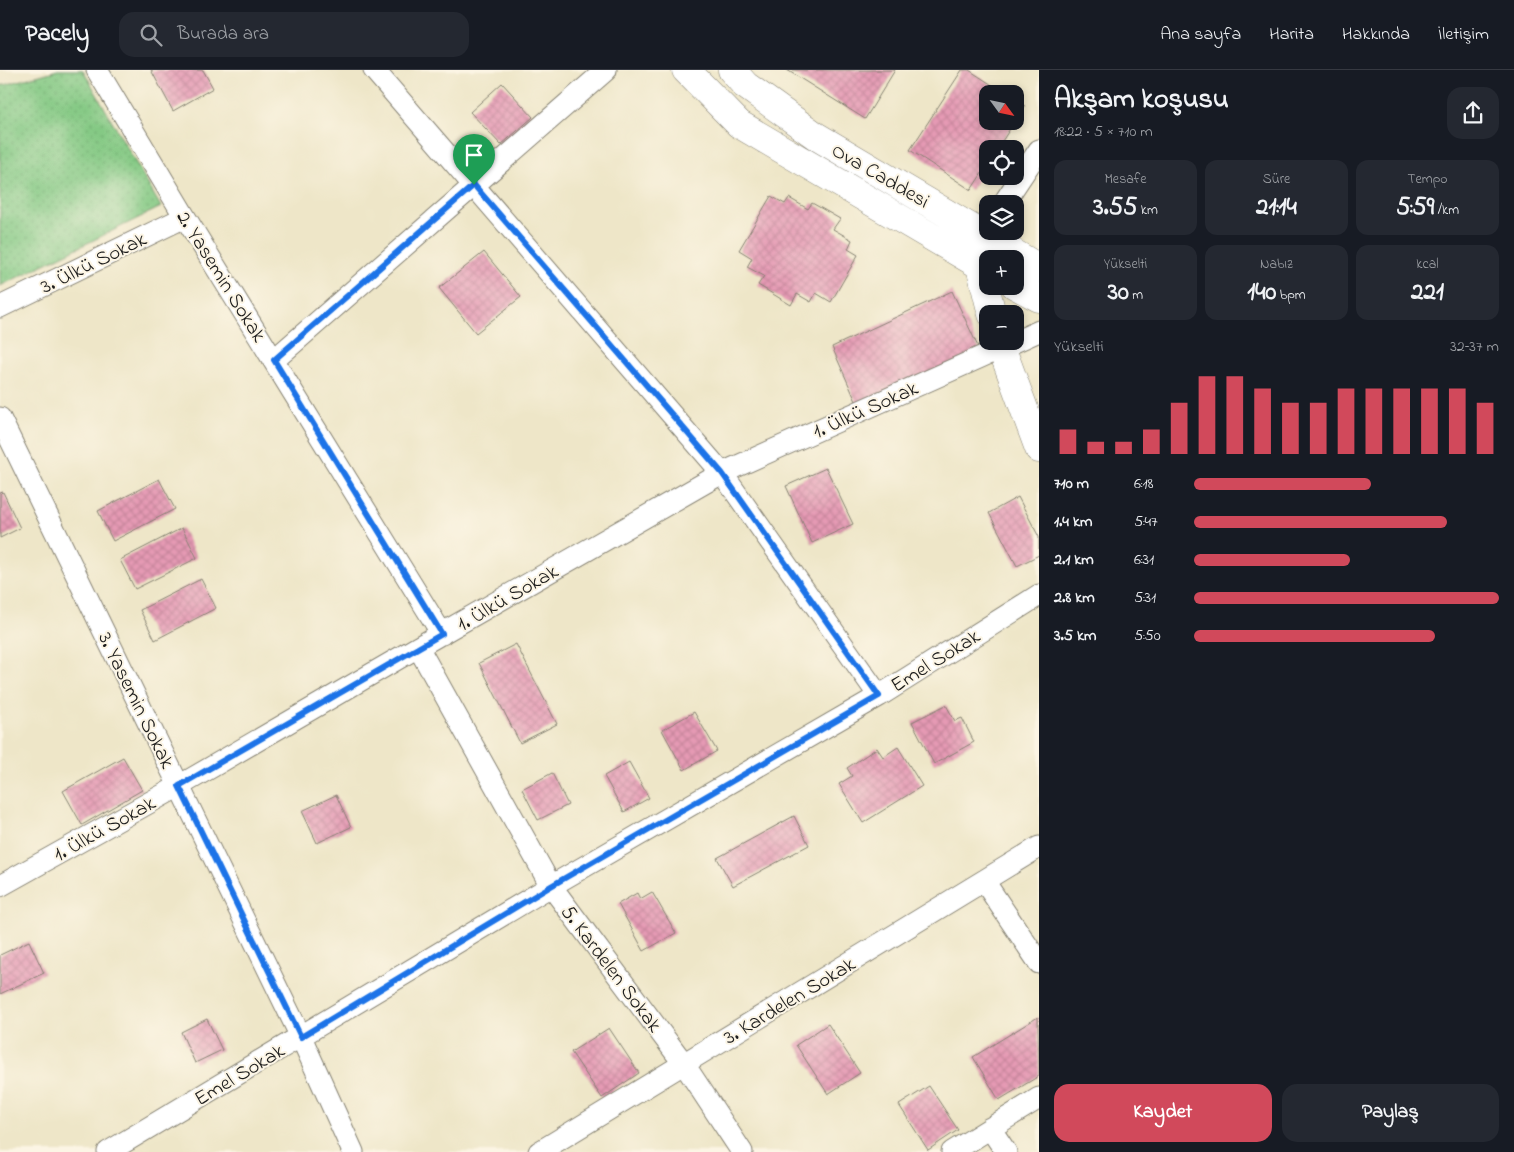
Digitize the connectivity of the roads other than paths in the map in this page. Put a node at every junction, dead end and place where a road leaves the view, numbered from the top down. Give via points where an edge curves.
1 (97, 70) edge
2 (374, 70) edge
3 (606, 70) edge
4 (686, 70) edge
5 (732, 70) edge
6 (1039, 150) edge
7 (474, 185) junction
8 (1009, 195) edge
9 (185, 217) junction
10 (979, 227) edge
11 (999, 240) edge
12 (979, 265) edge
13 (1039, 268) edge
14 (1024, 290) edge
15 (1039, 298) edge
16 (0, 307) edge
17 (1039, 332) edge
18 (1024, 337) edge
19 (989, 350) edge
20 (1002, 350) edge
21 (274, 360) junction
22 (0, 418) edge
23 (1039, 448) edge
24 (722, 473) junction
25 (1039, 595) edge
26 (442, 634) junction
27 (418, 647) junction
28 (879, 696) junction
29 (179, 786) junction
30 (1039, 847) edge
31 (984, 881) junction
32 (0, 886) edge
33 (551, 886) junction
34 (1039, 963) edge
35 (301, 1037) junction
36 (684, 1064) junction
37 (1039, 1098) edge
38 (990, 1128) junction
39 (108, 1152) edge
40 (353, 1152) edge
41 (539, 1152) edge
42 (742, 1152) edge
43 (952, 1152) edge
44 (1006, 1152) edge

1 - 9 street, 2. Yasemin Sokak
2 - 7 street
3 - 7 street
4 - 12 street, Ova Caddesi via 739,124
5 - 10 street, Ova Caddesi via 816,136
6 - 8 street
7 - 21 street
7 - 24 street
9 - 16 street, 3. Ülkü Sokak
9 - 21 street, 2. Yasemin Sokak
11 - 13 street, Ova Caddesi
14 - 15 street
17 - 18 street, 1. Ülkü Sokak
19 - 24 street, 1. Ülkü Sokak
20 - 23 street
21 - 26 street, 2. Yasemin Sokak
22 - 29 street, 3. Yasemin Sokak
24 - 26 street, 1. Ülkü Sokak
24 - 28 street
25 - 28 street, Emel Sokak
26 - 27 street, 1. Ülkü Sokak
27 - 29 street, 1. Ülkü Sokak
27 - 33 street, 5. Kardelen Sokak
28 - 33 street, Emel Sokak
29 - 32 street, 1. Ülkü Sokak
29 - 35 street, 3. Yasemin Sokak
30 - 31 street, 3. Kardelen Sokak
31 - 34 street
31 - 36 street, 3. Kardelen Sokak
33 - 35 street, Emel Sokak
33 - 36 street, 5. Kardelen Sokak
35 - 39 street, Emel Sokak
35 - 40 street, 3. Yasemin Sokak
36 - 41 street, 3. Kardelen Sokak
36 - 42 street, 5. Kardelen Sokak
37 - 38 street
38 - 43 street
38 - 44 street

